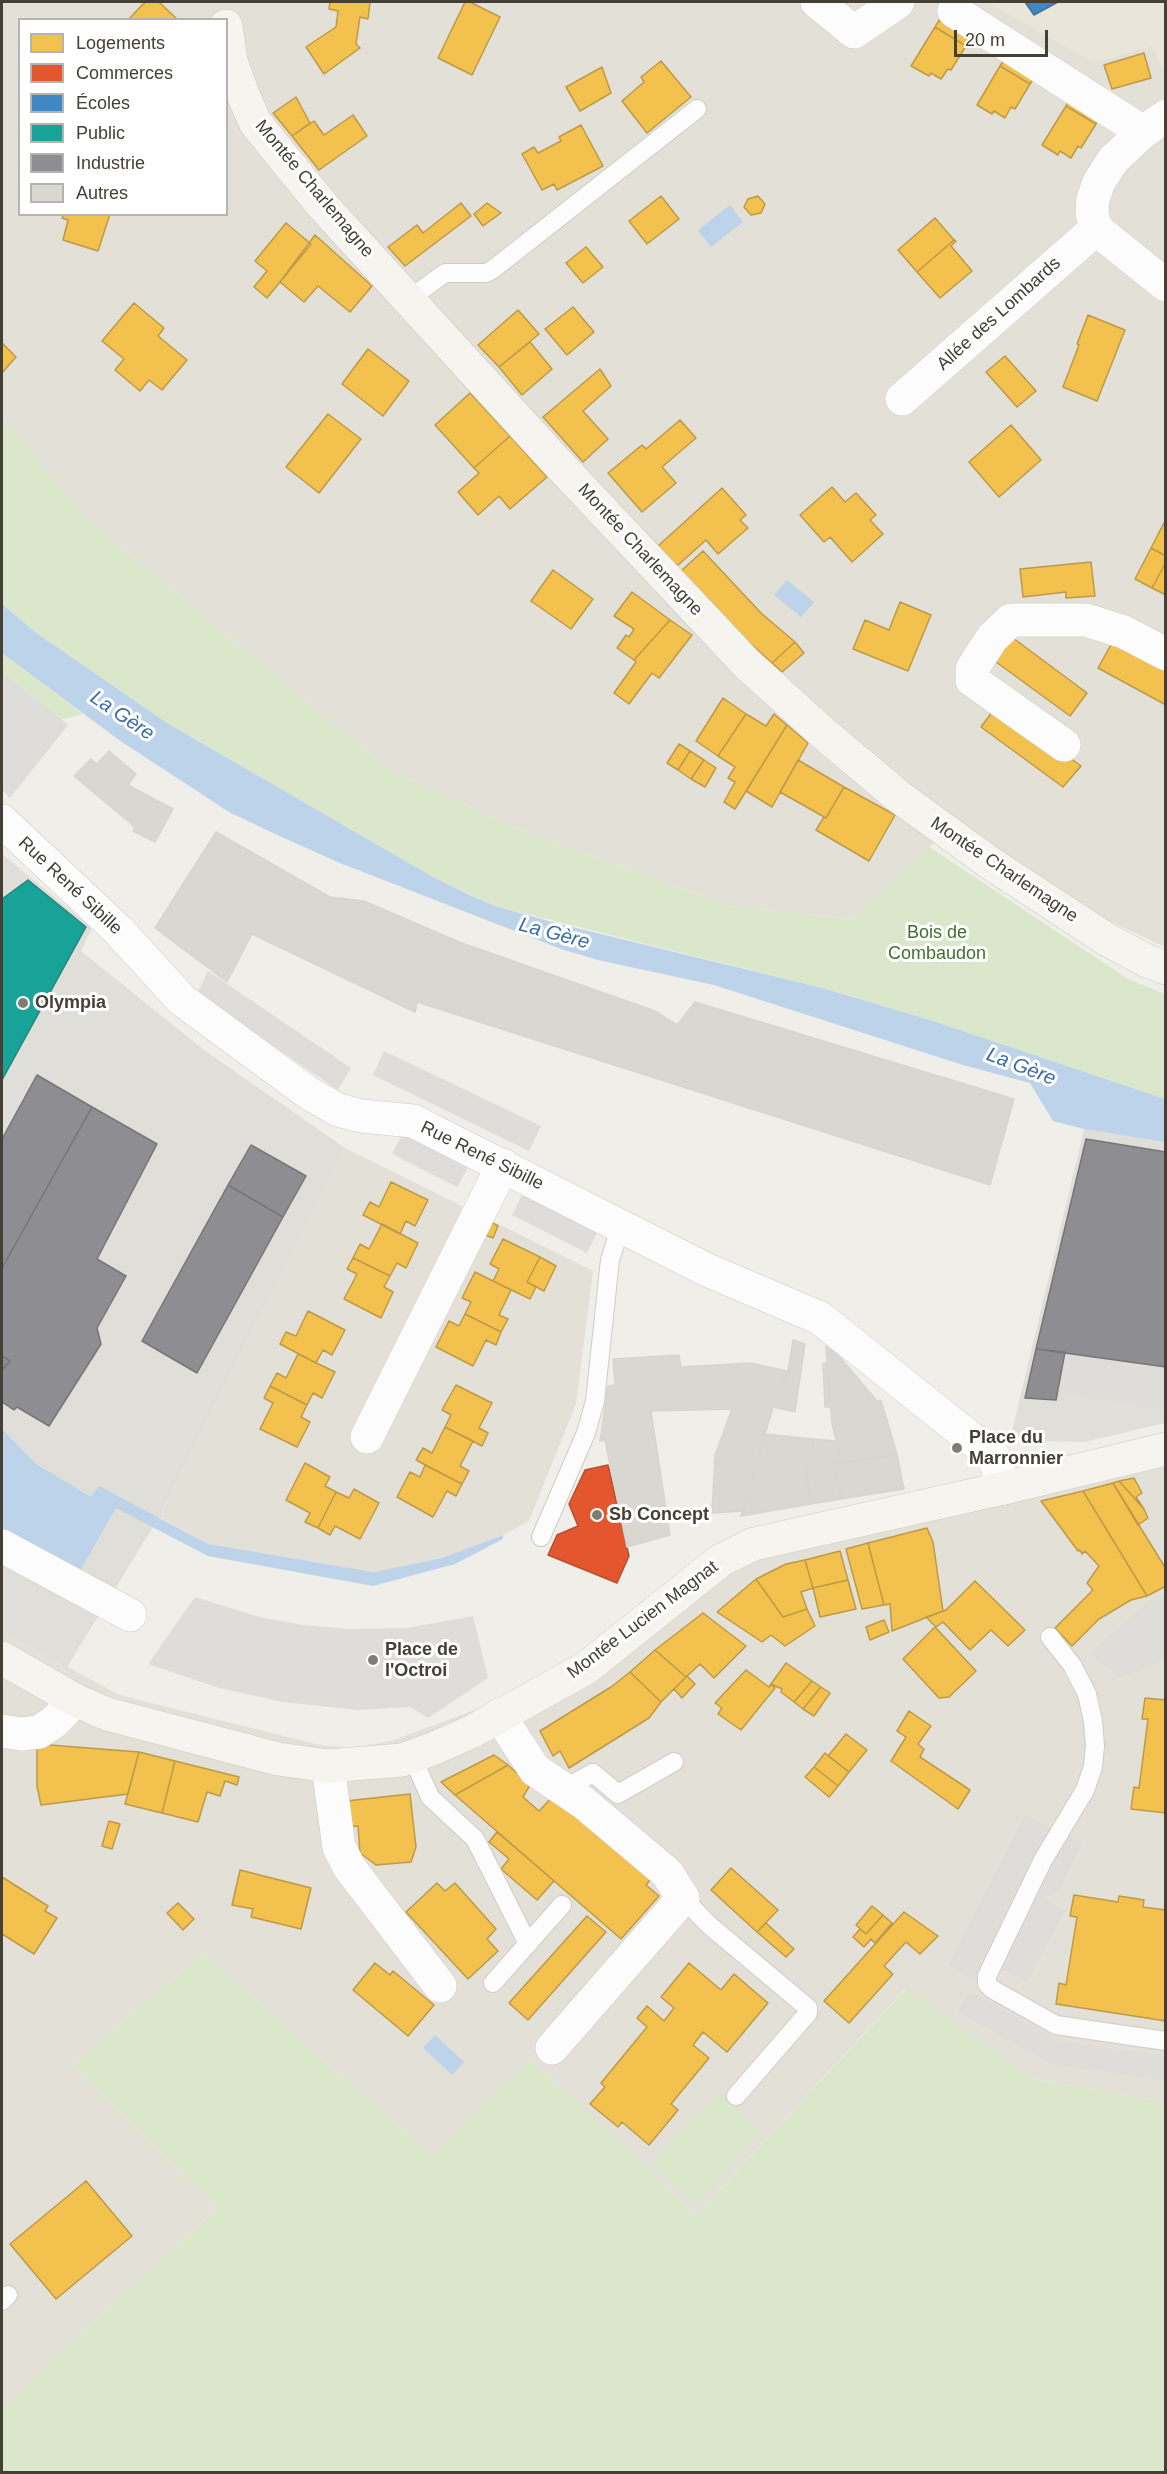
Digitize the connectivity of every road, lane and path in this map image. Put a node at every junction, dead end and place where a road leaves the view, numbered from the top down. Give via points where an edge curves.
1 (223, 2) edge
2 (817, 2) edge
3 (898, 2) edge
4 (954, 12) dead end
5 (225, 18) edge
6 (228, 41) edge
7 (697, 109) dead end
8 (1154, 124) edge
9 (1096, 229) junction
10 (1166, 285) edge
11 (409, 299) junction
12 (902, 399) dead end
13 (1166, 654) edge
14 (1064, 745) dead end
15 (2, 821) edge
16 (1166, 968) edge
17 (502, 1165) junction
18 (621, 1225) junction
19 (367, 1437) dead end
20 (1166, 1449) edge
21 (1004, 1488) junction
22 (542, 1537) dead end
23 (2, 1545) edge
24 (130, 1615) dead end
25 (1050, 1637) dead end
26 (2, 1658) edge
27 (75, 1700) junction
28 (499, 1715) junction
29 (2, 1731) edge
30 (412, 1756) junction
31 (674, 1762) dead end
32 (328, 1766) junction
33 (564, 1789) junction
34 (683, 1898) junction
35 (562, 1905) dead end
36 (528, 1944) junction
37 (493, 1983) dead end
38 (440, 1986) dead end
39 (1166, 2041) edge
40 (552, 2048) dead end
41 (736, 2096) dead end

1 - 5 street
2 - 3 street via 854,33
4 - 8 street
6 - 11 street, Montée Charlemagne via 231,61 255,122 323,206
7 - 11 lane via 492,270 445,273
8 - 9 street via 1113,160 1099,182 1092,213
9 - 10 street
9 - 12 street, Allée des Lombards
11 - 16 street, Montée Charlemagne via 746,663 823,733 898,796 990,863 1106,939
13 - 14 street via 1124,632 1086,620 1011,620 992,638 972,669 972,680
15 - 17 street, Rue René Sibille via 118,930 182,1000 310,1094 339,1110 361,1116 413,1121
17 - 18 street, Rue René Sibille
17 - 19 street
18 - 21 street, Rue René Sibille via 705,1269 820,1318 994,1457
18 - 22 lane via 610,1260 596,1401
20 - 21 street, Montée Lucien Magnat
21 - 28 street, Montée Lucien Magnat via 754,1544 722,1560 586,1668
23 - 24 street
25 - 39 lane via 1072,1665 1087,1694 1093,1720 1093,1767 1085,1790 1043,1860 987,1976 987,1984 1056,2025
26 - 27 street, Montée Lucien Magnat
27 - 29 street via 39,1732
27 - 32 street, Montée Lucien Magnat via 107,1714 278,1759
28 - 30 street, Montée Lucien Magnat via 474,1731
28 - 33 street via 527,1761
30 - 32 street, Montée Lucien Magnat
30 - 36 lane via 430,1797 475,1839
31 - 33 lane via 618,1794 593,1773
32 - 38 street via 339,1846 349,1867
33 - 34 street via 667,1873
34 - 40 street
34 - 41 lane via 709,1925 808,2008 808,2013
35 - 36 lane
36 - 37 lane

